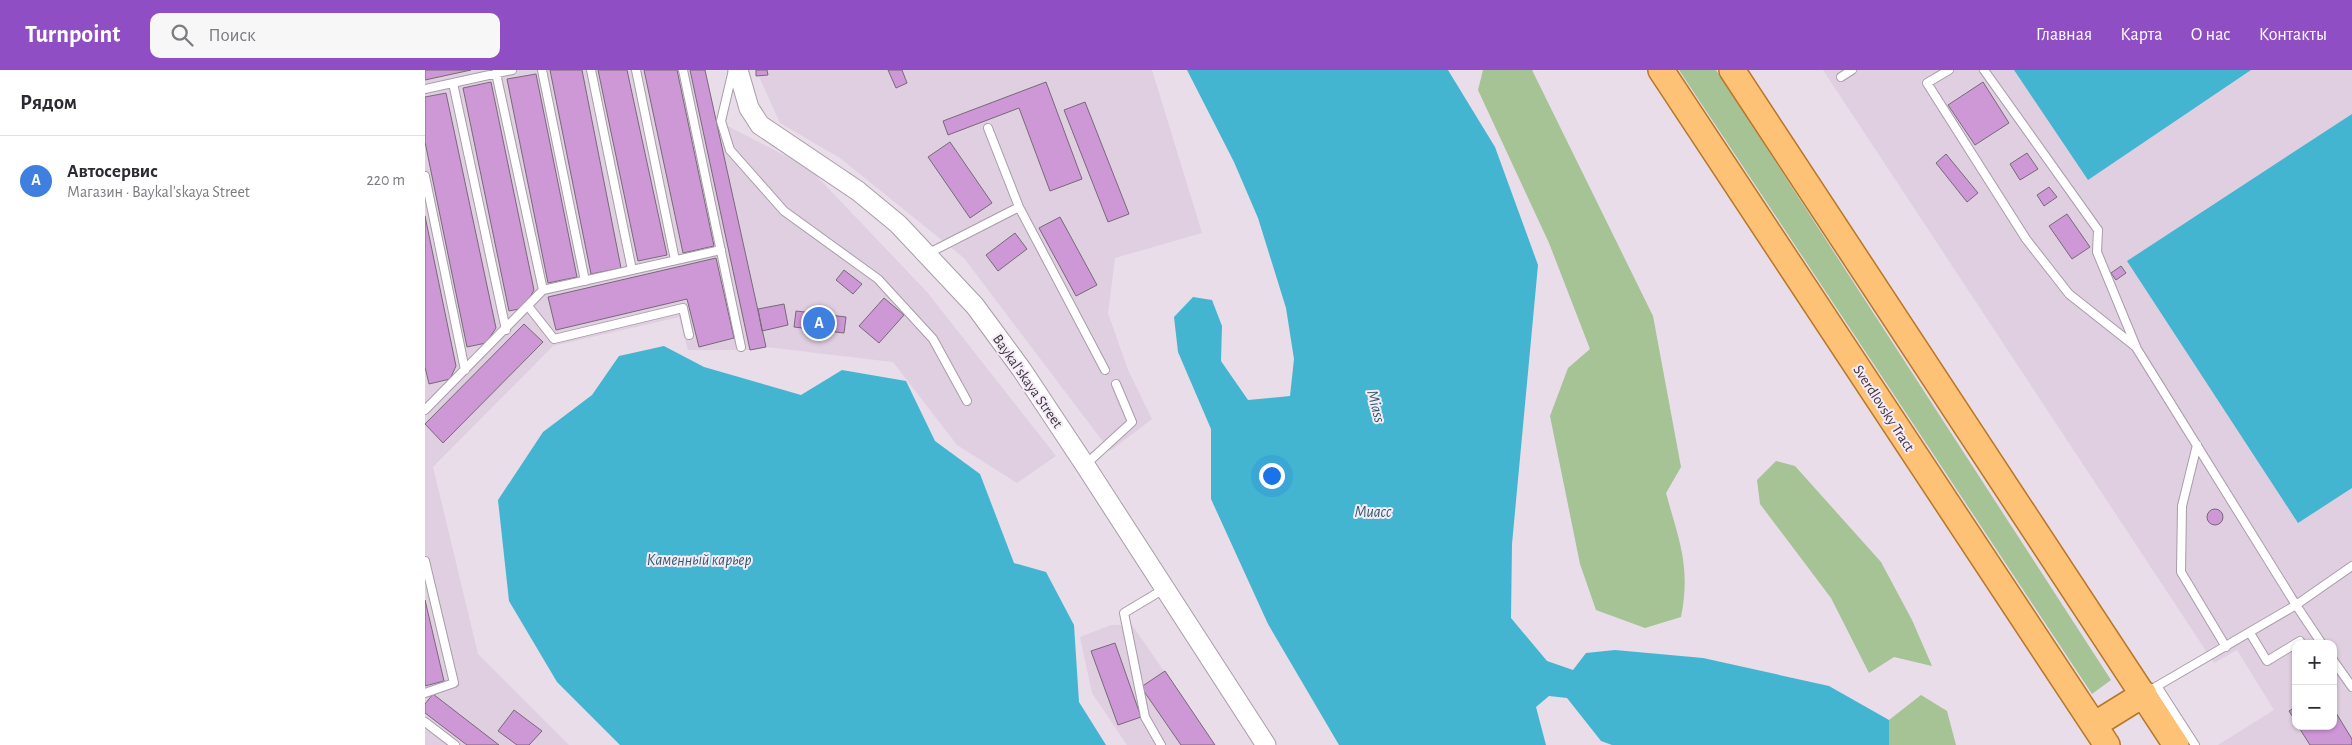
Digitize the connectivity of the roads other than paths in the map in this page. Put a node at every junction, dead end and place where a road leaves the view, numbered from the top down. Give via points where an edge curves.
1 (512, 70) edge
2 (542, 70) edge
3 (591, 70) edge
4 (636, 70) edge
5 (683, 70) edge
6 (733, 70) edge
7 (738, 70) edge
8 (1661, 70) edge
9 (1732, 70) edge
10 (1852, 70) edge
11 (1949, 70) edge
12 (1984, 70) edge
13 (496, 73) junction
14 (1841, 77) dead end
15 (453, 83) junction
16 (425, 89) edge
17 (988, 128) dead end
18 (425, 176) edge
19 (1019, 207) junction
20 (721, 250) junction
21 (927, 254) junction
22 (675, 260) junction
23 (631, 270) junction
24 (585, 281) junction
25 (543, 290) junction
26 (528, 306) junction
27 (506, 330) junction
28 (689, 335) dead end
29 (741, 347) dead end
30 (2137, 349) junction
31 (465, 370) junction
32 (1105, 370) dead end
33 (1116, 384) dead end
34 (967, 401) dead end
35 (425, 407) edge
36 (2197, 445) junction
37 (1085, 465) junction
38 (425, 560) edge
39 (2352, 566) edge
40 (1163, 589) junction
41 (2296, 605) junction
42 (2249, 633) junction
43 (2319, 640) edge
44 (2292, 646) edge
45 (2225, 647) junction
46 (2337, 666) edge
47 (2352, 687) edge
48 (2151, 690) junction
49 (425, 693) edge
50 (425, 722) edge
51 (2101, 735) edge
52 (455, 745) edge
53 (1161, 745) edge
54 (1265, 745) edge
55 (2176, 745) edge
56 (2195, 745) edge

1 - 13 lane
2 - 24 lane
3 - 23 lane
4 - 22 lane
5 - 20 lane
6 - 34 lane via 721,121 730,150 784,211 878,279 933,338
7 - 21 street, Baykal'skaya Street via 749,108 760,125 858,191 898,224
8 - 51 main road, Sverdlovsky Tract
9 - 48 main road
10 - 14 lane
11 - 30 lane via 1927,83 2026,238 2069,294
12 - 30 lane via 2098,230 2097,252
13 - 15 lane
13 - 25 lane
15 - 16 lane
15 - 27 lane
17 - 19 lane
18 - 31 lane
19 - 21 lane
19 - 32 lane
20 - 22 lane
20 - 29 lane
21 - 37 street, Baykal'skaya Street via 975,306
22 - 23 lane
23 - 24 lane
24 - 25 lane
25 - 26 lane
26 - 27 lane
26 - 28 lane via 554,338 683,308
27 - 31 lane
30 - 36 lane
31 - 35 lane
33 - 37 lane via 1132,422
36 - 41 lane
36 - 45 lane via 2182,506 2181,572
37 - 40 street, Baykal'skaya Street
38 - 49 lane via 454,684
39 - 41 lane
40 - 53 lane via 1124,614 1145,717
40 - 54 street, Baykal'skaya Street
41 - 42 lane
41 - 43 lane
42 - 44 lane via 2267,662
42 - 45 lane
45 - 48 lane
46 - 47 lane
48 - 51 main road
48 - 55 main road
48 - 56 lane
50 - 52 lane

